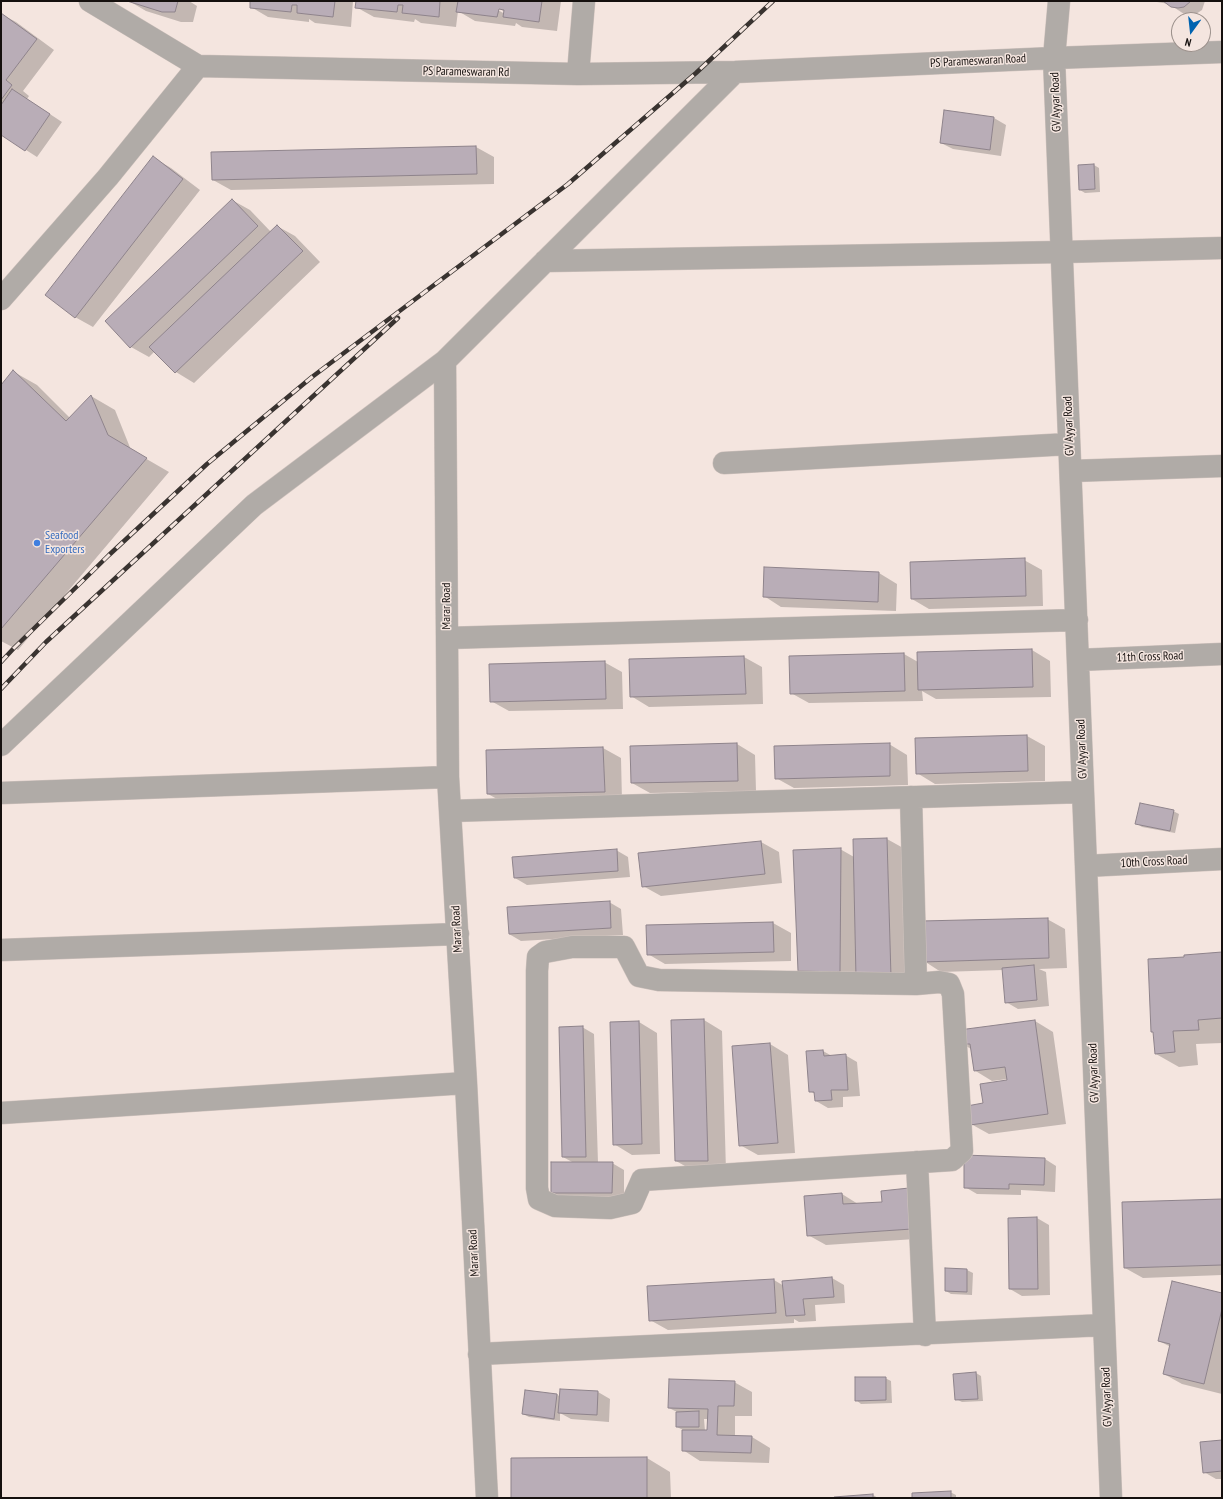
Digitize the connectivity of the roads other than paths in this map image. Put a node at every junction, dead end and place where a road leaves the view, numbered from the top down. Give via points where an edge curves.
1 (90, 1) edge
2 (584, 1) edge
3 (1059, 1) edge
4 (1222, 52) edge
5 (1054, 58) junction
6 (198, 66) junction
7 (735, 72) junction
8 (578, 74) junction
9 (1222, 248) edge
10 (1062, 252) junction
11 (545, 261) junction
12 (1, 299) edge
13 (445, 360) junction
14 (1069, 444) junction
15 (724, 463) dead end
16 (1222, 466) edge
17 (1070, 471) junction
18 (1077, 620) junction
19 (447, 638) junction
20 (1222, 654) edge
21 (1078, 660) junction
22 (1, 745) edge
23 (448, 777) junction
24 (1083, 792) junction
25 (1, 793) edge
26 (911, 797) junction
27 (450, 811) junction
28 (1222, 859) edge
29 (1086, 866) junction
30 (458, 934) junction
31 (1, 950) edge
32 (916, 984) junction
33 (466, 1083) junction
34 (1, 1113) edge
35 (917, 1162) junction
36 (1104, 1325) junction
37 (925, 1334) junction
38 (479, 1354) junction
39 (487, 1498) edge
40 (1111, 1498) edge

1 - 6 street
2 - 8 street
3 - 5 street, GV Ayyar Road
4 - 5 street, PS Parameswaran Road
5 - 7 street, PS Parameswaran Road
5 - 10 street, GV Ayyar Road
6 - 8 street, PS Parameswaran Rd
6 - 12 street via 108,177
7 - 8 street, PS Parameswaran Rd
7 - 11 street
9 - 10 street
10 - 11 street
10 - 14 street, GV Ayyar Road
11 - 13 street
13 - 19 street, Marar Road
13 - 22 street via 254,505
14 - 15 street
14 - 17 street, GV Ayyar Road
16 - 17 street
17 - 18 street, GV Ayyar Road
18 - 19 street
18 - 21 street, GV Ayyar Road
19 - 23 street, Marar Road
20 - 21 street, 11th Cross Road
21 - 24 street, GV Ayyar Road
23 - 25 street
23 - 27 street, Marar Road
24 - 26 street
24 - 29 street, GV Ayyar Road
26 - 27 street
26 - 32 street
27 - 30 street, Marar Road
28 - 29 street, 10th Cross Road
29 - 36 street, GV Ayyar Road
30 - 31 street
30 - 33 street, Marar Road
32 - 35 street via 949,984 953,994 962,1151 952,1160
32 - 35 street via 659,980 639,976 624,947 572,947 545,952 538,957 537,971 536,1188 539,1199 555,1206 610,1208 632,1203 642,1180
33 - 34 street
33 - 38 street, Marar Road
35 - 37 street
36 - 37 street
36 - 40 street, GV Ayyar Road
37 - 38 street
38 - 39 street, Marar Road

